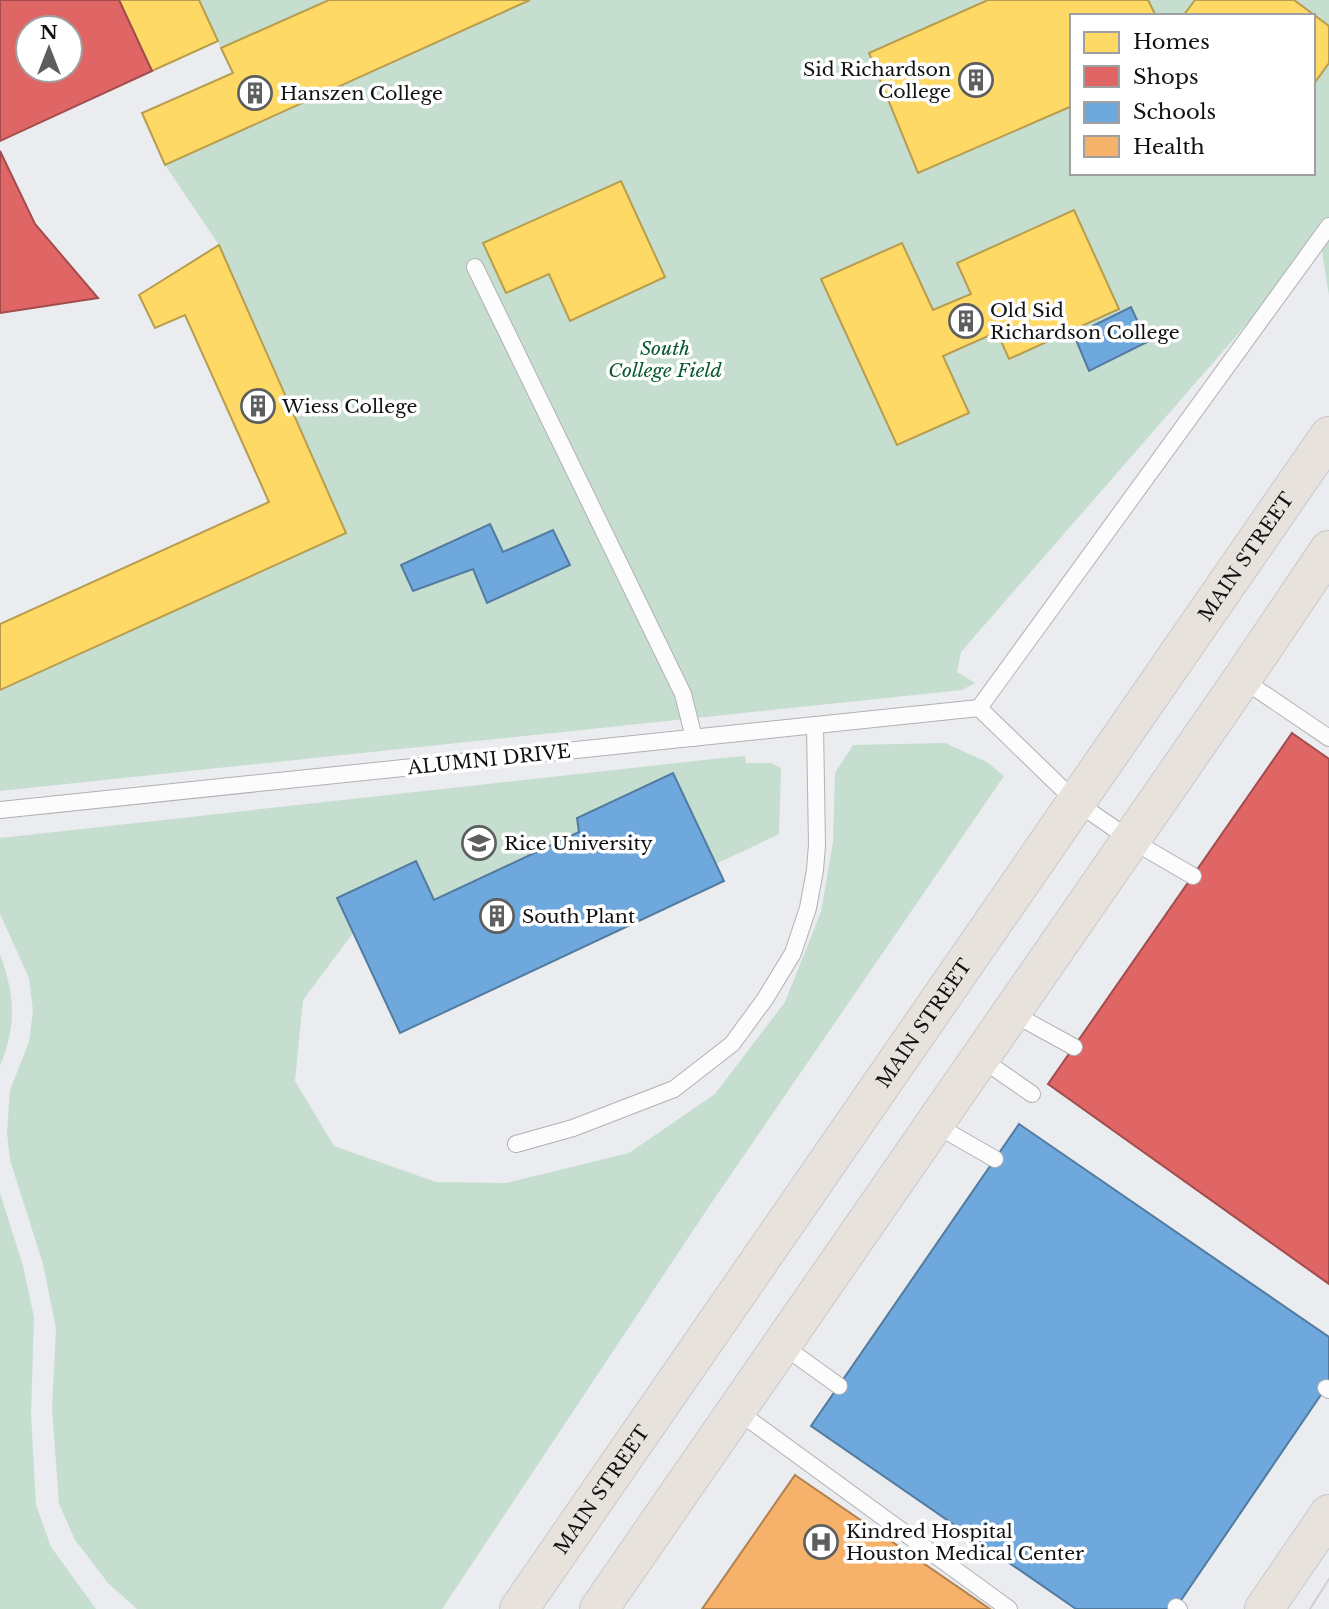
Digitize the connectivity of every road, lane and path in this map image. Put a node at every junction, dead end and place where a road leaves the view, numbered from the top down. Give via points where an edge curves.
1 (1329, 226) edge
2 (475, 267) dead end
3 (1329, 436) edge
4 (1329, 550) edge
5 (1242, 679) junction
6 (979, 708) junction
7 (814, 725) junction
8 (694, 738) junction
9 (1329, 738) edge
10 (1076, 802) junction
11 (0, 810) edge
12 (1131, 840) junction
13 (1193, 876) dead end
14 (1012, 1013) junction
15 (1073, 1047) dead end
16 (980, 1058) junction
17 (1032, 1094) dead end
18 (934, 1124) junction
19 (516, 1144) dead end
20 (995, 1159) dead end
21 (782, 1345) junction
22 (839, 1386) dead end
23 (736, 1410) junction
24 (1329, 1514) edge
25 (603, 1608) edge
26 (519, 1609) edge
27 (1009, 1609) edge
28 (1264, 1609) edge

1 - 6 lane
2 - 8 lane via 683,694
3 - 10 main road, MAIN STREET
4 - 5 main road
5 - 9 lane
5 - 12 main road
6 - 7 lane, ALUMNI DRIVE
6 - 10 lane
7 - 8 lane, ALUMNI DRIVE
7 - 19 lane via 817,845 808,908 793,953 765,999 732,1044 674,1089 573,1128
8 - 11 lane, ALUMNI DRIVE
10 - 12 lane
10 - 26 main road, MAIN STREET
12 - 13 lane
12 - 14 main road
14 - 15 lane
14 - 16 main road
16 - 17 lane
16 - 18 main road
18 - 20 lane
18 - 21 main road
21 - 22 lane
21 - 23 main road
23 - 25 main road
23 - 27 lane
24 - 28 main road

